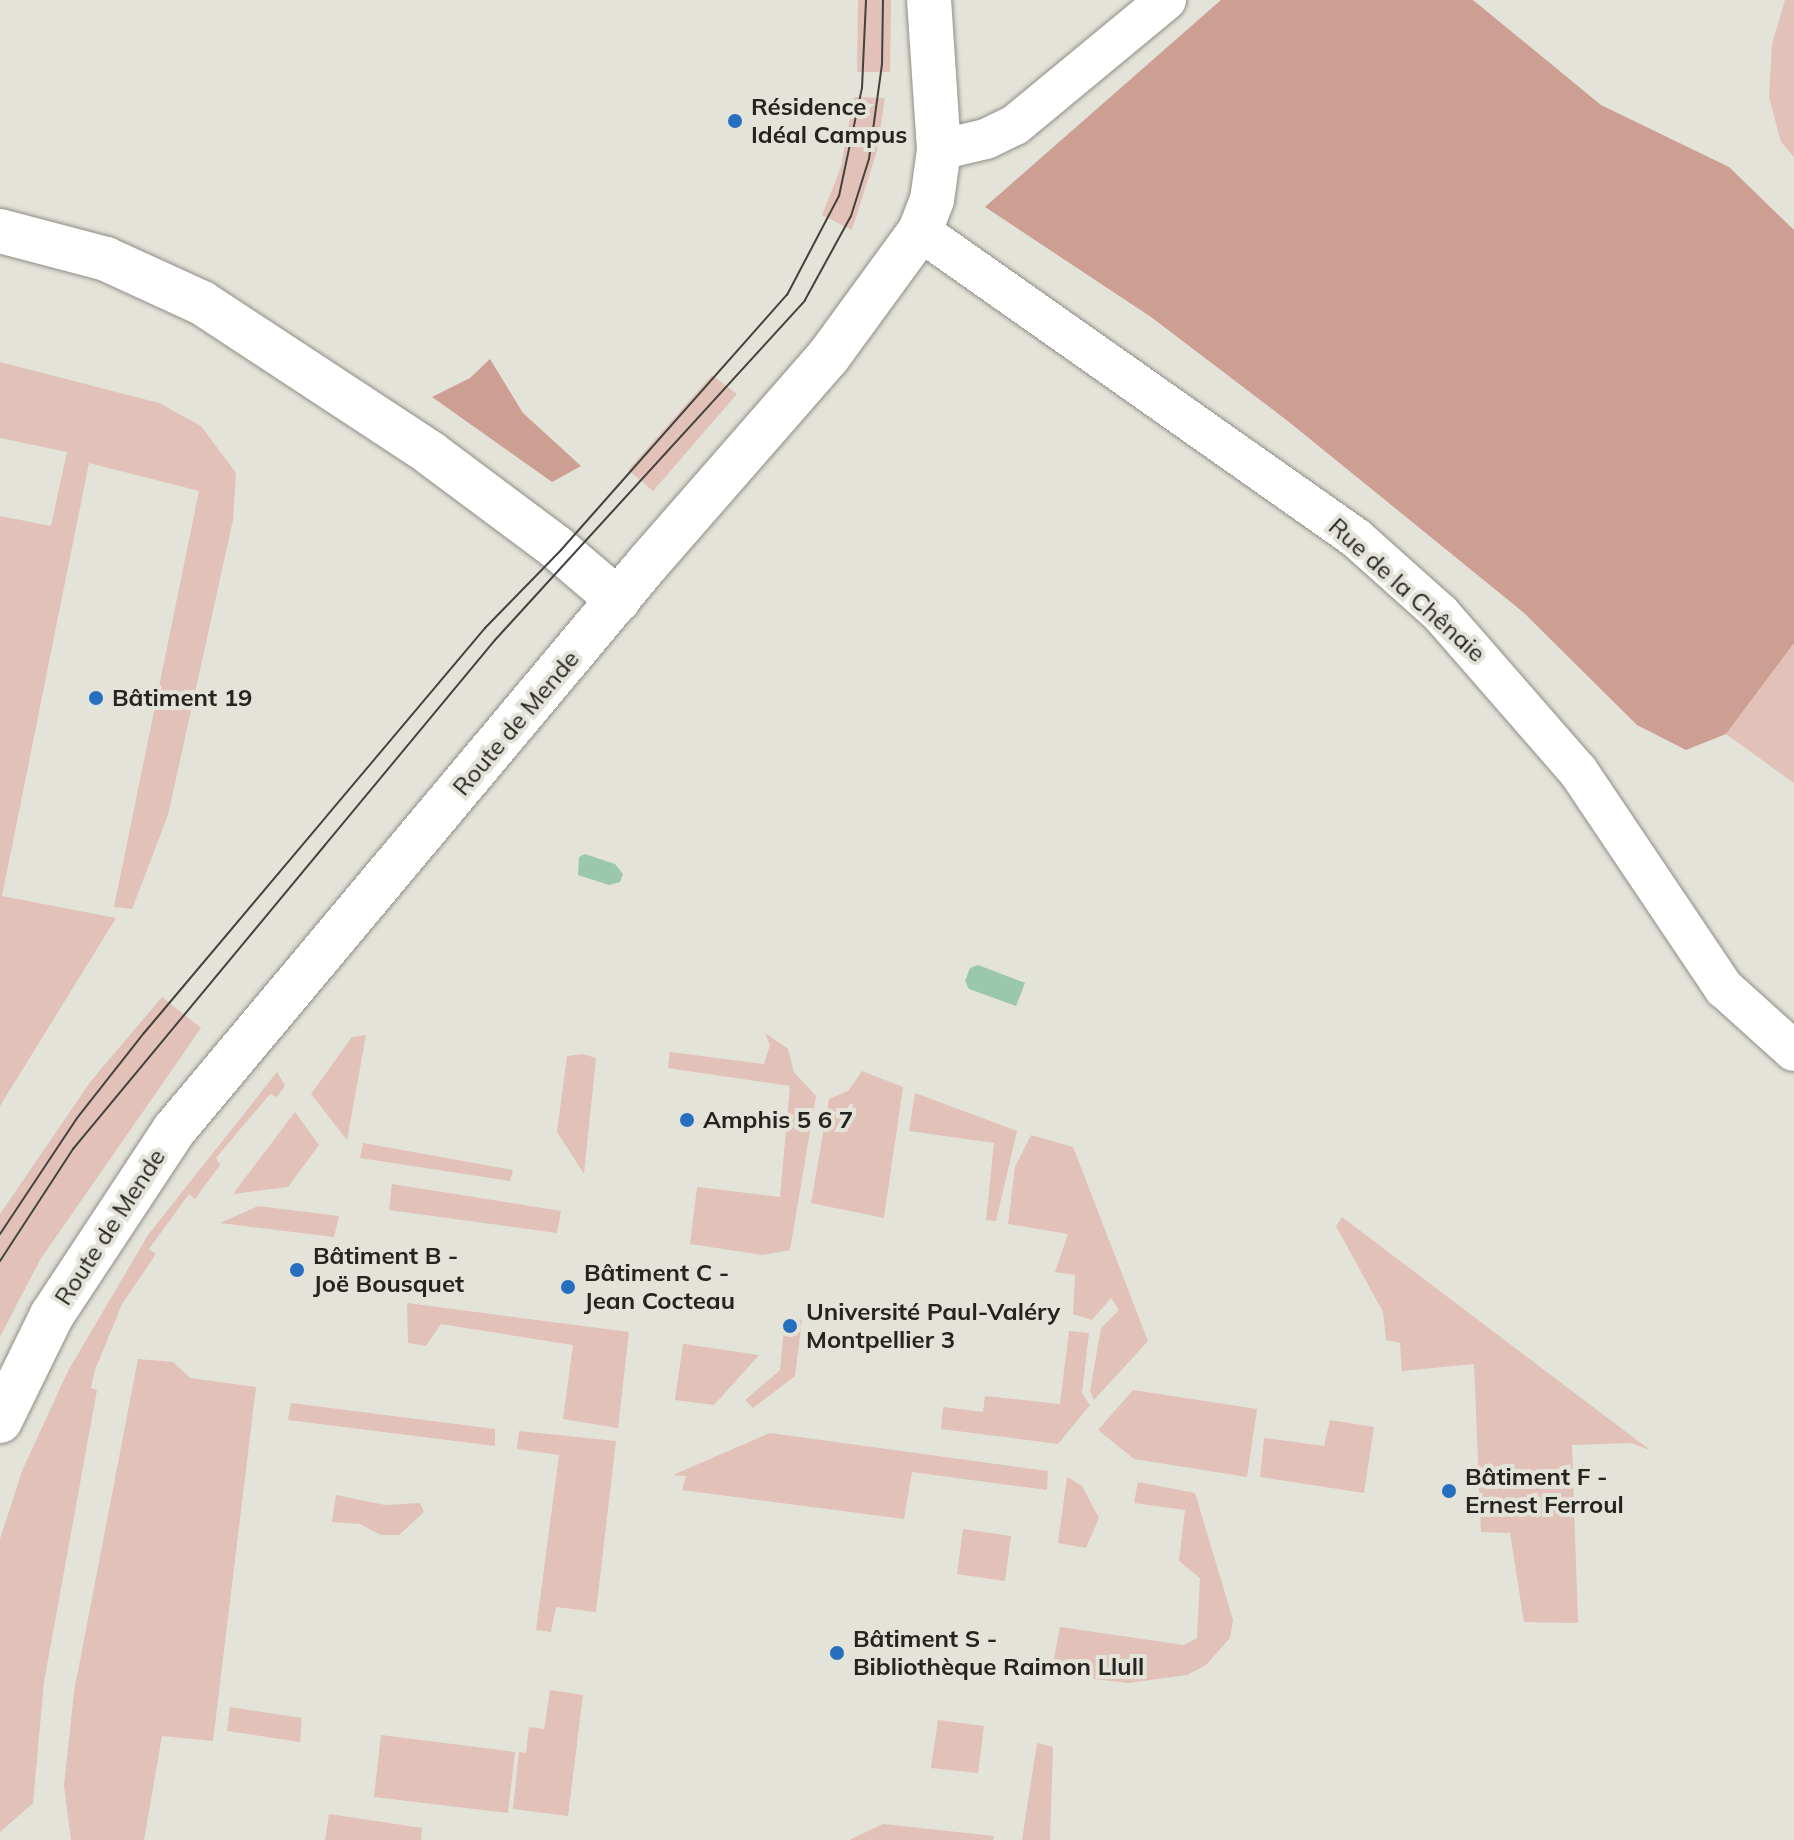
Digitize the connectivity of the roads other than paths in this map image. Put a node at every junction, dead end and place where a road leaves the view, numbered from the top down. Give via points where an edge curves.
1 (929, 0) edge
2 (1166, 0) edge
3 (939, 150) junction
4 (0, 231) edge
5 (920, 231) junction
6 (618, 600) junction
7 (1794, 1051) edge
8 (0, 1421) edge

1 - 3 main road, Route de Mende
2 - 3 street via 1015,125 986,139
3 - 5 main road, Route de Mende via 932,200
4 - 6 main road via 106,259 202,303 430,453
5 - 6 main road, Route de Mende via 828,357
5 - 7 street, Rue de la Chênaie via 1356,538 1440,613 1578,771 1724,988
6 - 8 main road, Route de Mende via 174,1130 59,1303

